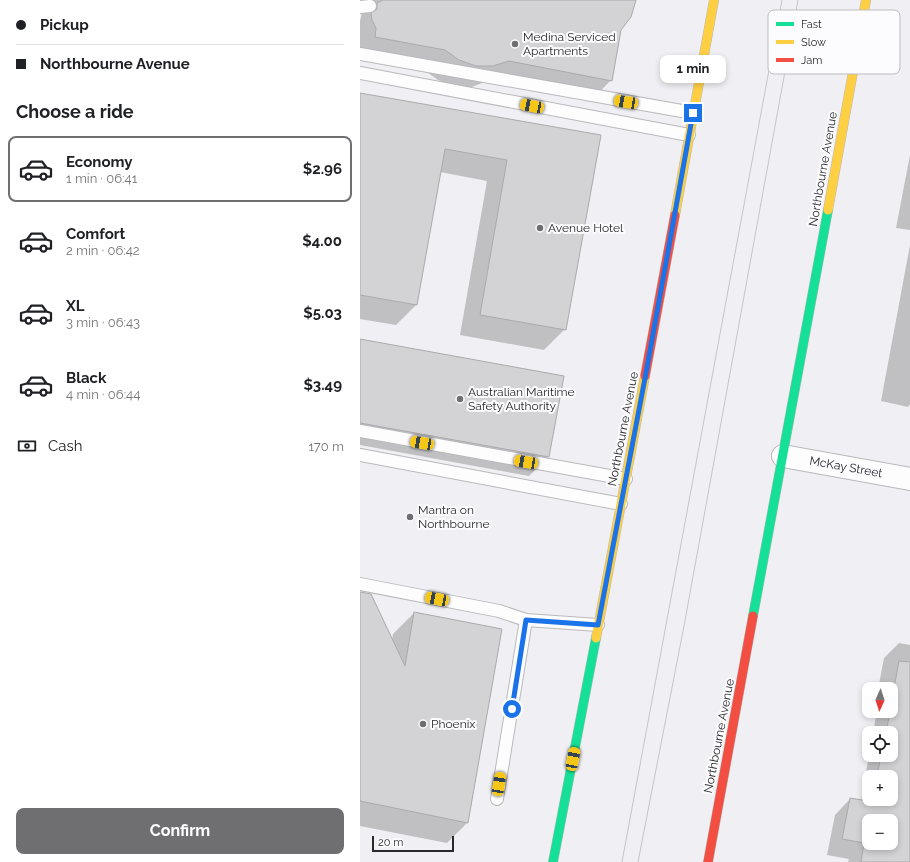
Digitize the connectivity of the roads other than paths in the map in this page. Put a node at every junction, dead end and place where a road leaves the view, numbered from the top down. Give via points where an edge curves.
1 (714, 0) edge
2 (866, 0) edge
3 (864, 10) edge
4 (360, 54) edge
5 (360, 73) edge
6 (853, 74) edge
7 (693, 113) junction
8 (689, 134) junction
9 (360, 431) edge
10 (360, 455) edge
11 (783, 456) junction
12 (626, 479) junction
13 (910, 479) edge
14 (621, 504) junction
15 (360, 584) edge
16 (526, 620) junction
17 (598, 625) junction
18 (497, 798) dead end
19 (554, 862) edge
20 (708, 862) edge

1 - 7 highway, Northbourne Avenue
2 - 3 highway, Northbourne Avenue
4 - 7 lane
5 - 8 lane
6 - 11 highway, Northbourne Avenue
7 - 8 highway, Northbourne Avenue
8 - 12 highway, Northbourne Avenue
9 - 12 lane
10 - 14 lane
11 - 13 street, McKay Street
11 - 20 highway, Northbourne Avenue
12 - 14 highway, Northbourne Avenue
14 - 17 highway, Northbourne Avenue
15 - 16 lane via 499,612
16 - 17 lane
16 - 18 lane
17 - 19 highway, Northbourne Avenue

